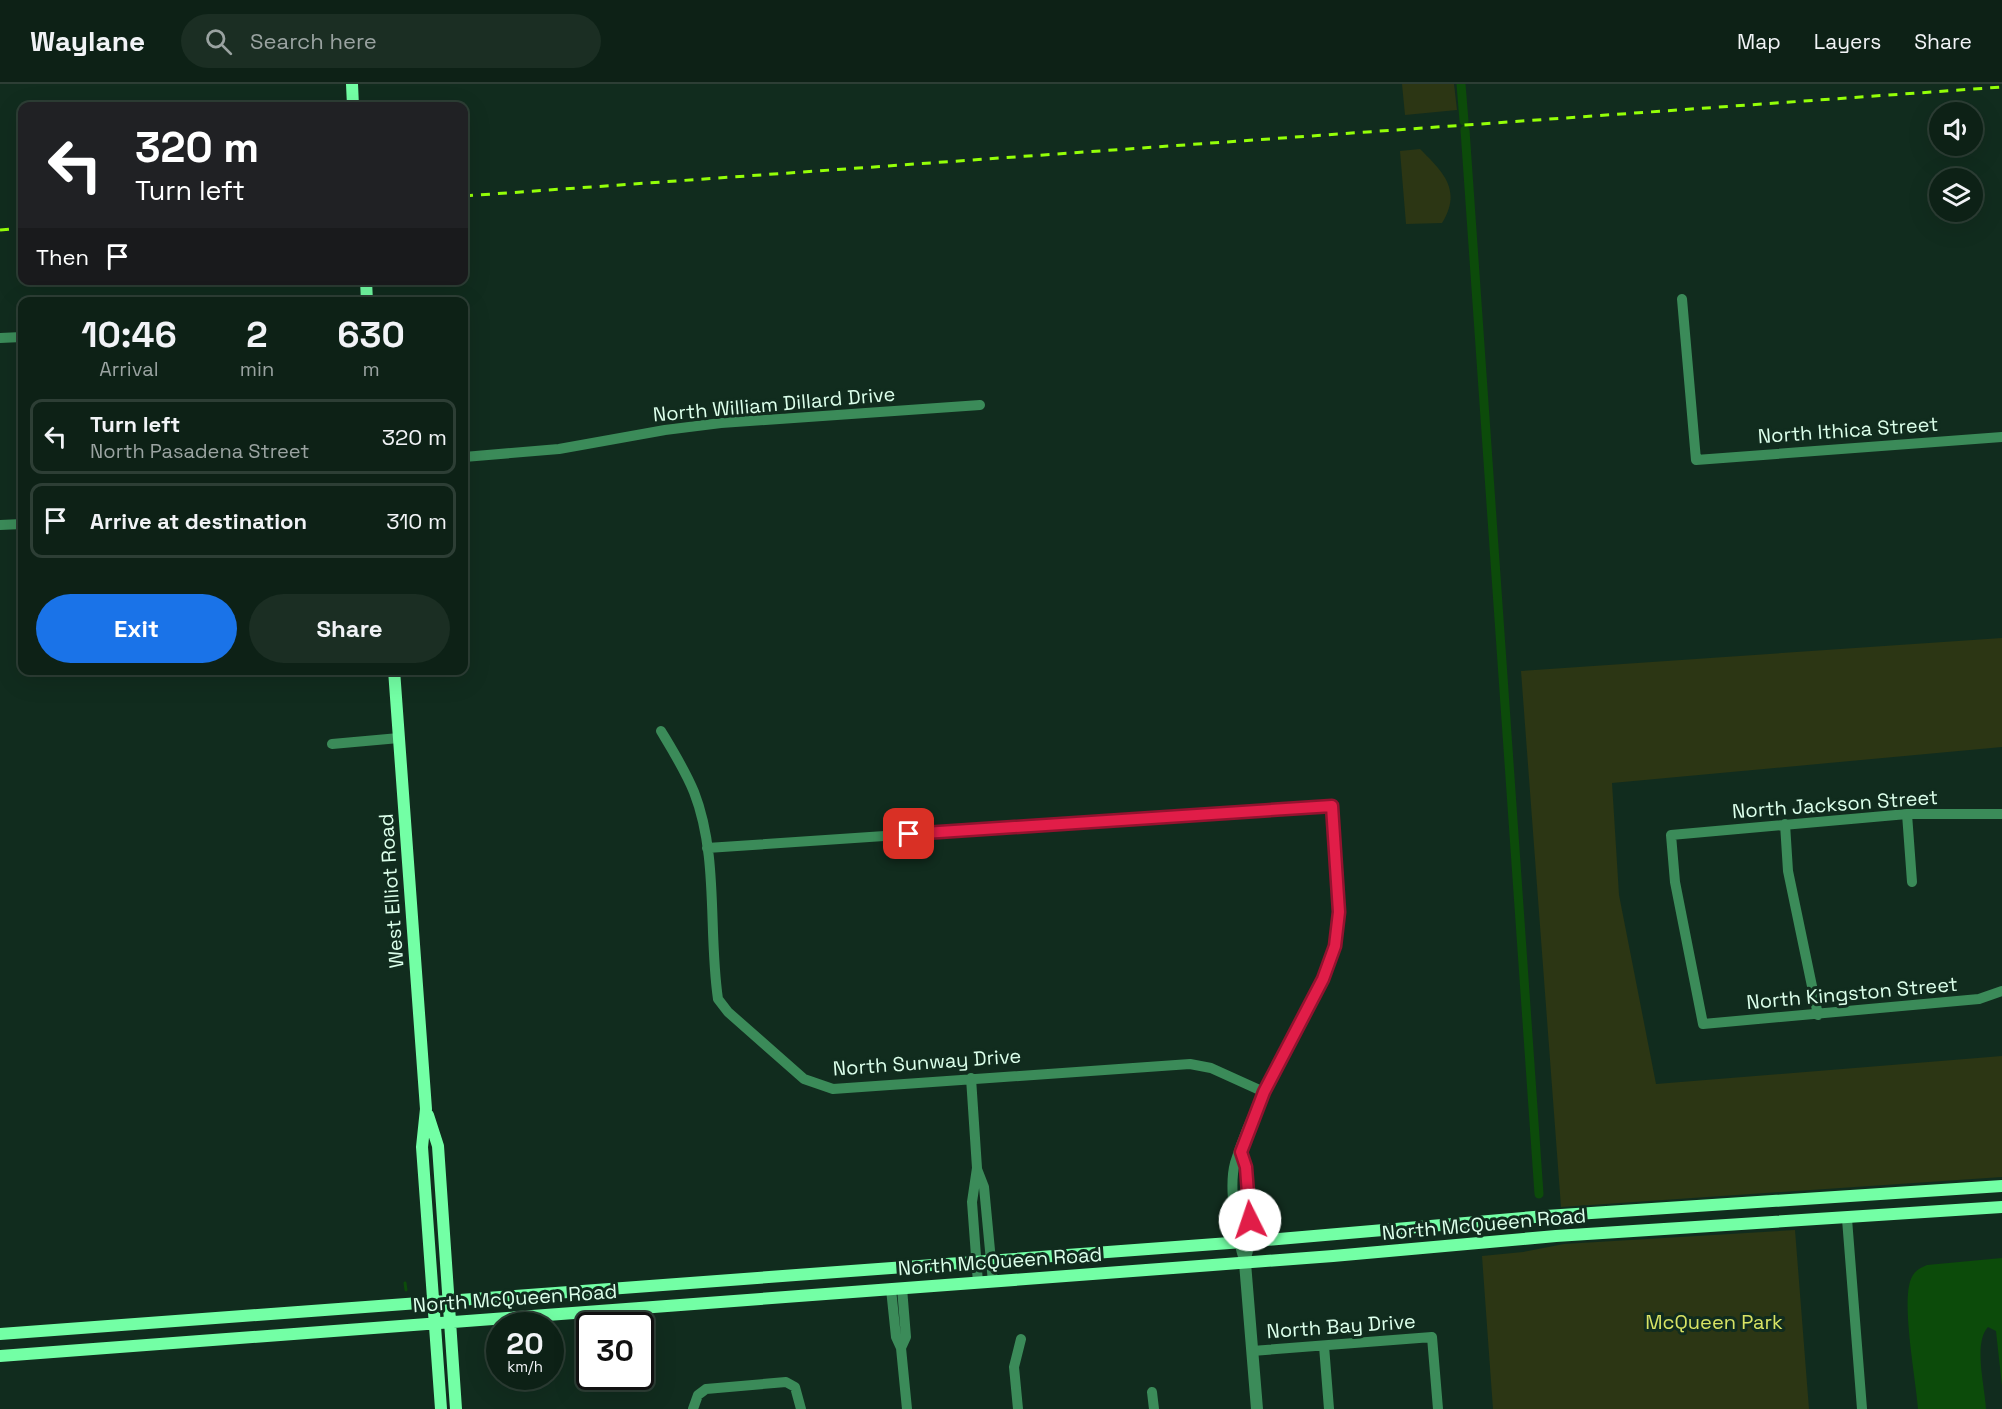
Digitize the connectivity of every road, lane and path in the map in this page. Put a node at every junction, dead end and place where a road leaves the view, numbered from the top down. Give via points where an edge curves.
1 (352, 84) edge
2 (353, 102) edge
3 (1682, 299) dead end
4 (18, 337) edge
5 (0, 338) edge
6 (980, 405) dead end
7 (2002, 437) edge
8 (468, 456) edge
9 (18, 524) edge
10 (0, 525) edge
11 (394, 675) edge
12 (661, 731) dead end
13 (399, 738) junction
14 (332, 744) dead end
15 (1907, 814) junction
16 (2002, 814) edge
17 (1785, 824) junction
18 (707, 848) junction
19 (1912, 882) dead end
20 (2002, 991) edge
21 (1818, 1015) junction
22 (1703, 1024) joint
23 (971, 1078) junction
24 (1264, 1092) junction
25 (426, 1109) junction
26 (1241, 1152) junction
27 (977, 1168) junction
28 (2002, 1186) edge
29 (1758, 1203) junction
30 (2002, 1207) edge
31 (1546, 1216) junction
32 (1847, 1219) junction
33 (1760, 1225) junction
34 (1547, 1236) junction
35 (1251, 1241) junction
36 (1238, 1242) junction
37 (991, 1261) junction
38 (976, 1262) junction
39 (1245, 1263) junction
40 (716, 1281) junction
41 (993, 1282) junction
42 (978, 1283) junction
43 (896, 1289) junction
44 (448, 1300) junction
45 (433, 1302) junction
46 (717, 1302) junction
47 (194, 1320) junction
48 (450, 1322) junction
49 (435, 1323) junction
50 (0, 1334) edge
51 (1021, 1339) dead end
52 (201, 1340) junction
53 (1324, 1346) junction
54 (1252, 1351) junction
55 (0, 1356) edge
56 (1152, 1392) dead end
57 (441, 1409) edge
58 (456, 1409) edge
59 (693, 1409) edge
60 (801, 1409) edge
61 (907, 1409) edge
62 (1018, 1409) edge
63 (1154, 1409) edge
64 (1257, 1409) edge
65 (1329, 1409) edge
66 (1438, 1409) edge
67 (1862, 1409) edge

1 - 2 main road
3 - 7 street, North Ithica Street via 1696,460
4 - 5 street
6 - 8 street, North William Dillard Drive via 722,423 559,449
9 - 10 street
11 - 13 main road, West Elliot Road
12 - 18 street, North Sunway Drive via 695,794
13 - 14 street
13 - 25 main road, West Elliot Road
15 - 16 street, North Jackson Street
15 - 17 street, North Jackson Street
15 - 19 street
17 - 21 street via 1788,871
17 - 22 street, North Jackson Street via 1671,835 1674,882
18 - 23 street, North Sunway Drive via 718,999 795,1072 833,1089
18 - 24 street via 1332,806 1339,912 1335,946 1323,979
20 - 21 street, North Kingston Street via 1979,999
21 - 22 street, North Kingston Street
23 - 24 street, North Sunway Drive via 1191,1064 1210,1068
23 - 27 street
24 - 26 street
25 - 44 main road, West Elliot Road via 438,1146
25 - 45 main road, West Elliot Road via 423,1147
26 - 35 street via 1246,1167
26 - 36 street via 1233,1179
27 - 37 street via 984,1187
27 - 38 street via 972,1202
28 - 29 main road, North McQueen Road
29 - 31 main road, North McQueen Road
29 - 33 main road
30 - 32 main road, North McQueen Road
31 - 34 main road
31 - 35 main road, North McQueen Road
32 - 33 main road, North McQueen Road
32 - 67 street
33 - 34 main road, North McQueen Road
34 - 39 main road, North McQueen Road
35 - 36 main road, North McQueen Road
35 - 39 street
36 - 37 main road, North McQueen Road
36 - 39 street
37 - 38 main road, North McQueen Road
37 - 41 street
38 - 40 main road, North McQueen Road
38 - 42 street
39 - 41 main road, North McQueen Road
39 - 54 street
40 - 44 main road, North McQueen Road
40 - 46 main road
41 - 42 main road, North McQueen Road
42 - 43 main road, North McQueen Road
43 - 46 main road, North McQueen Road
43 - 61 street
44 - 45 main road, North McQueen Road
44 - 48 main road, West Elliot Road
45 - 47 main road, North McQueen Road
45 - 49 main road, West Elliot Road
46 - 48 main road, North McQueen Road
47 - 50 main road, North McQueen Road
47 - 52 main road
48 - 49 main road, North McQueen Road
48 - 58 main road, West Elliot Road
49 - 52 main road, North McQueen Road
49 - 57 main road, West Elliot Road
51 - 62 street via 1014,1367
52 - 55 main road, North McQueen Road
53 - 54 street, North Bay Drive
53 - 65 street
53 - 66 street, North Bay Drive via 1432,1337
54 - 64 street
56 - 63 street
59 - 60 street via 698,1395 706,1389 786,1383 795,1387

